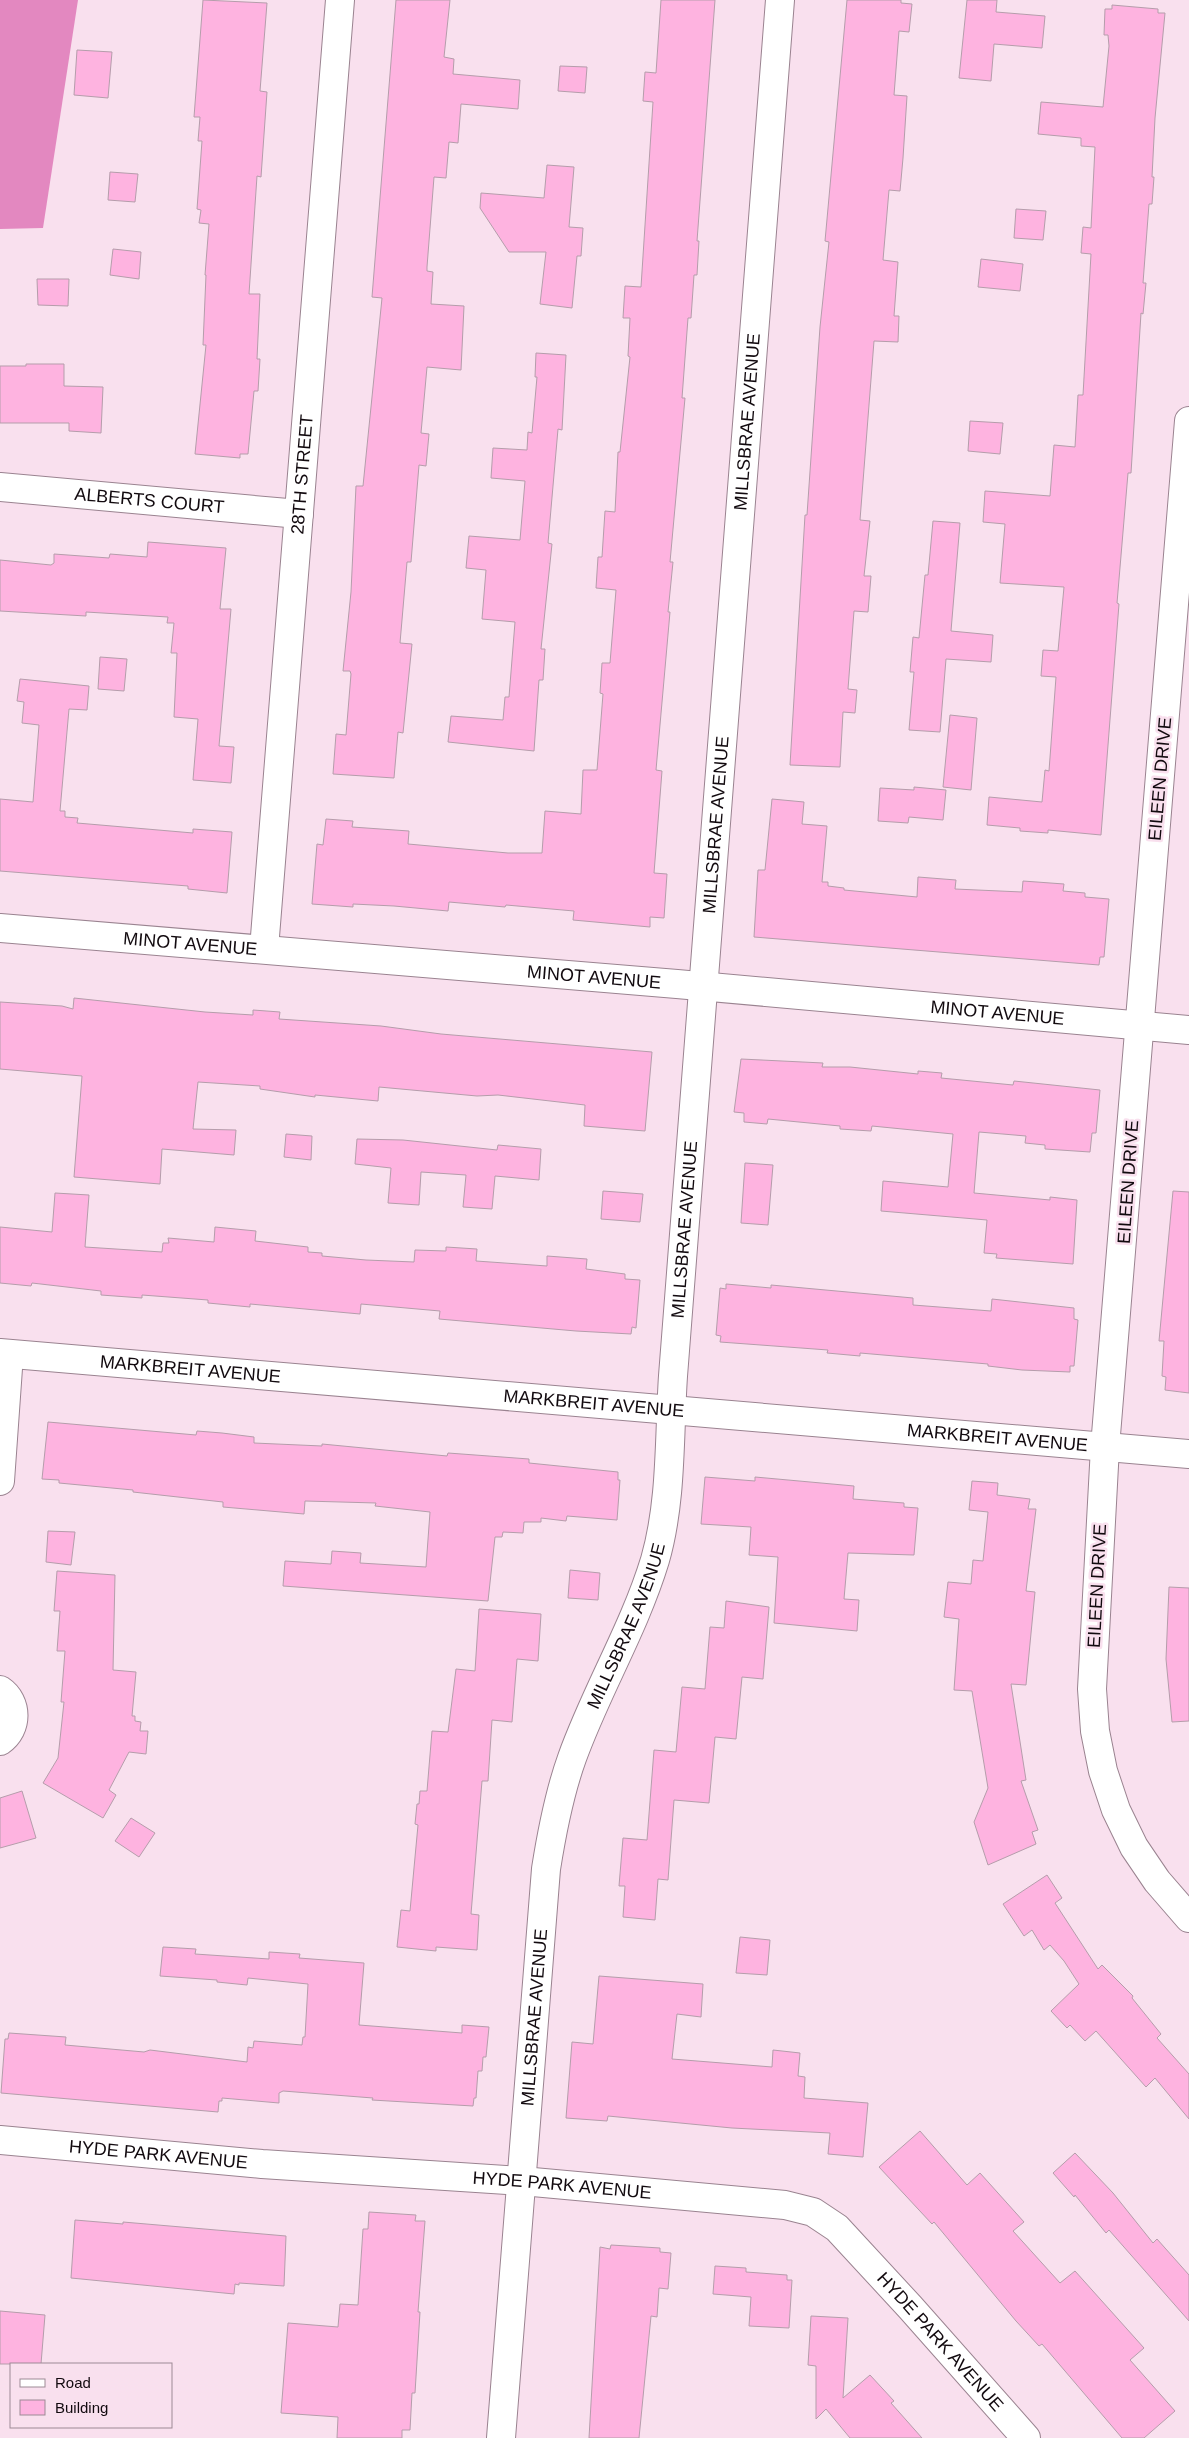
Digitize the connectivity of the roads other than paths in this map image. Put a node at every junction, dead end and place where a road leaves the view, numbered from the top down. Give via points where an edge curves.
1 (340, 0) edge
2 (780, 0) edge
3 (1189, 421) edge
4 (0, 487) edge
5 (299, 514) junction
6 (0, 928) edge
7 (264, 949) junction
8 (704, 987) junction
9 (1140, 1025) junction
10 (1189, 1030) edge
11 (5, 1354) edge
12 (671, 1411) junction
13 (1106, 1447) junction
14 (1189, 1454) edge
15 (0, 1481) edge
16 (0, 1690) edge
17 (0, 1741) edge
18 (1189, 1918) edge
19 (0, 2140) edge
20 (522, 2181) junction
21 (501, 2438) edge
22 (1026, 2438) edge

1 - 5 street, 28TH STREET
2 - 8 street, MILLSBRAE AVENUE
3 - 9 street, EILEEN DRIVE
4 - 5 street, ALBERTS COURT
5 - 7 street, 28TH STREET
6 - 7 street, MINOT AVENUE
7 - 8 street, MINOT AVENUE
8 - 9 street, MINOT AVENUE
8 - 12 street, MILLSBRAE AVENUE
9 - 10 street, MINOT AVENUE
9 - 13 street, EILEEN DRIVE
11 - 12 street, MARKBREIT AVENUE
11 - 15 street
12 - 13 street, MARKBREIT AVENUE
12 - 20 street, MILLSBRAE AVENUE via 665,1504 656,1557 644,1596 572,1758 556,1813 546,1868
13 - 14 street, MARKBREIT AVENUE
13 - 18 street, EILEEN DRIVE via 1092,1689 1094,1731 1103,1771 1134,1847 1156,1881
16 - 17 street via 10,1700 14,1721
19 - 20 street, HYDE PARK AVENUE via 262,2164
20 - 21 street, MILLSBRAE AVENUE
20 - 22 street, HYDE PARK AVENUE via 785,2205 813,2212 844,2235

